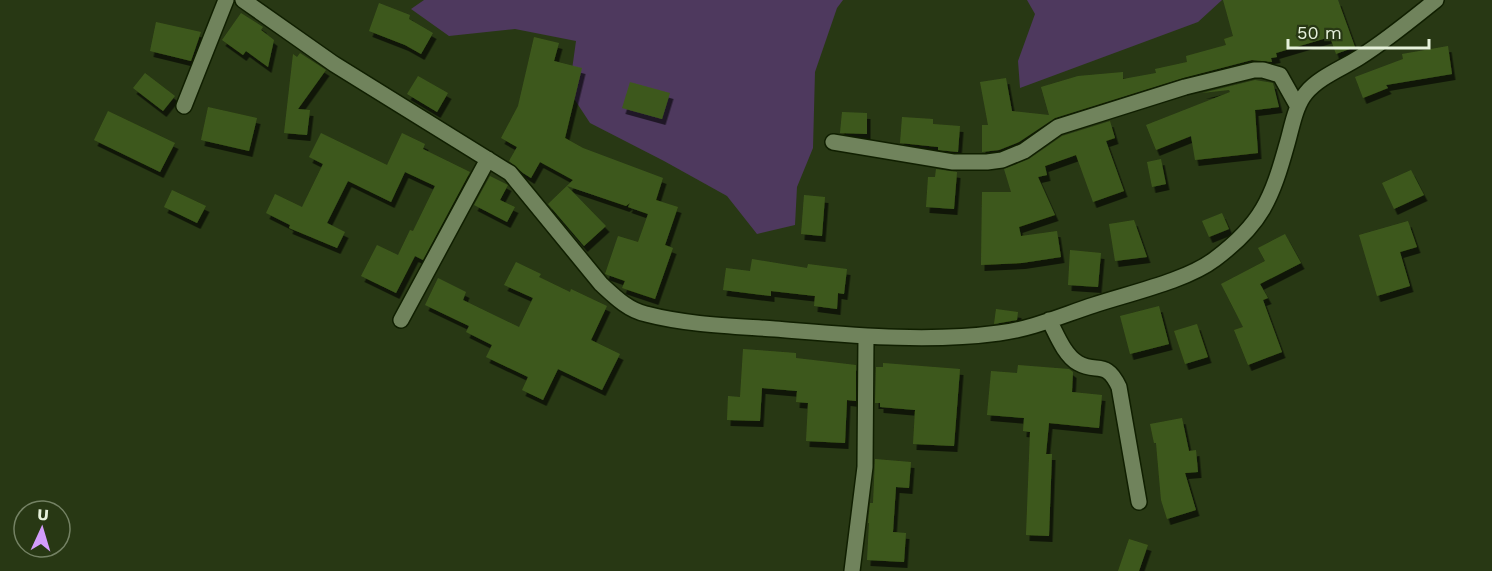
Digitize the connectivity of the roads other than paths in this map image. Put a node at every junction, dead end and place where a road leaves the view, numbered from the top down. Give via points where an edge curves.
1 (226, 0) edge
2 (243, 0) edge
3 (1436, 0) edge
4 (184, 106) dead end
5 (1298, 107) junction
6 (833, 142) dead end
7 (488, 159) junction
8 (401, 320) dead end
9 (1048, 320) junction
10 (866, 336) junction
11 (1139, 502) dead end
12 (852, 571) edge

1 - 4 street
2 - 7 street via 334,64
3 - 5 street via 1390,37 1311,88
5 - 6 street via 1280,75 1254,69 1058,127 1024,151 994,161 953,162
5 - 9 street via 1277,180 1255,223 1235,243 1187,274
7 - 8 street
7 - 10 street via 517,180 602,284 635,310 709,324
9 - 10 street via 1002,333 970,336
9 - 11 street via 1077,362 1114,375
10 - 12 street via 865,467

